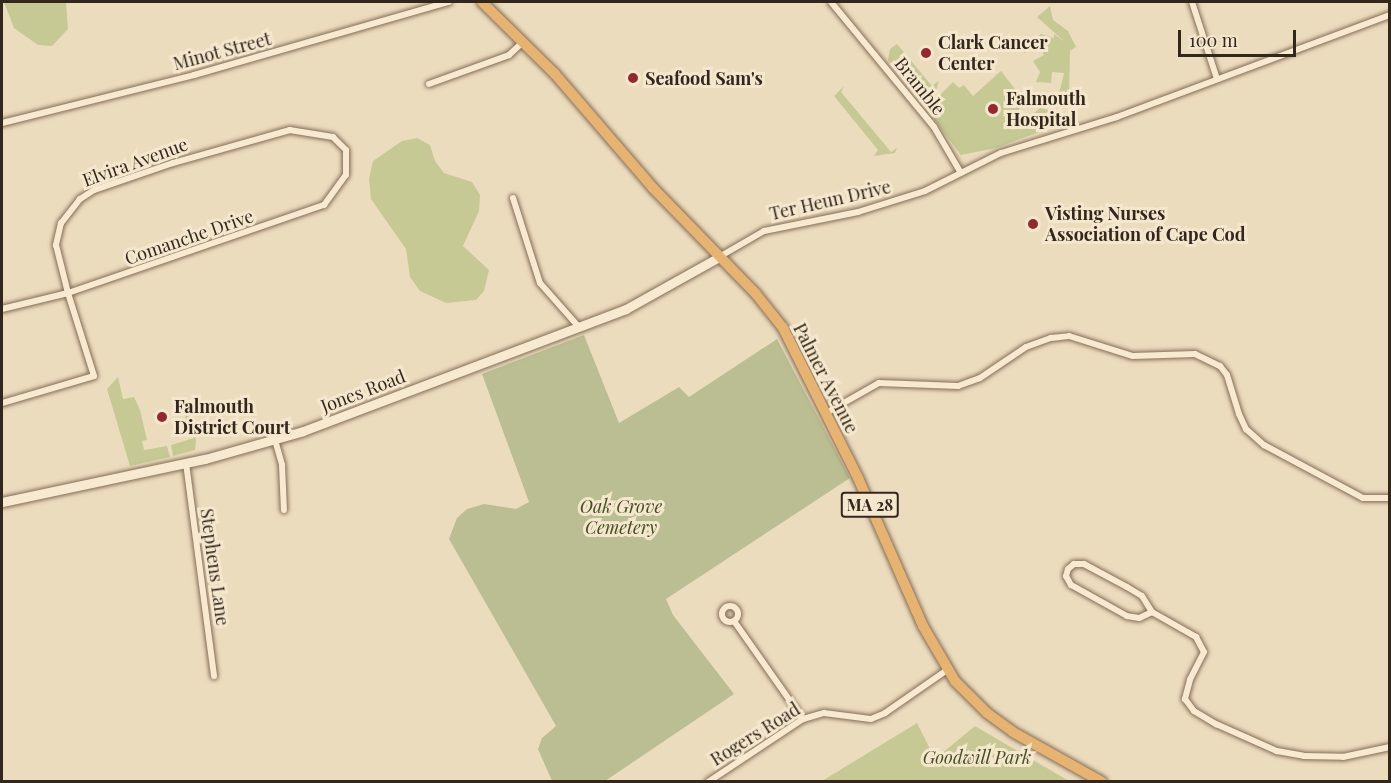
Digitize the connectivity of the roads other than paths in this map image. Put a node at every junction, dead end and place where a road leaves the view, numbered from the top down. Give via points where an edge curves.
1 (449, 2) edge
2 (482, 2) edge
3 (831, 2) edge
4 (1192, 2) edge
5 (1389, 15) edge
6 (524, 42) junction
7 (1217, 79) junction
8 (429, 84) dead end
9 (2, 123) edge
10 (346, 150) joint
11 (961, 173) junction
12 (513, 198) dead end
13 (718, 257) junction
14 (68, 293) junction
15 (2, 309) edge
16 (578, 326) junction
17 (2, 404) edge
18 (826, 413) junction
19 (275, 440) junction
20 (186, 463) junction
21 (1389, 498) edge
22 (2, 502) edge
23 (284, 510) dead end
24 (1152, 612) junction
25 (734, 621) dead end
26 (947, 670) junction
27 (214, 676) dead end
28 (803, 718) junction
29 (1389, 747) edge
30 (708, 782) edge
31 (1102, 782) edge

1 - 9 street, Minot Street via 194,75
2 - 6 highway, Palmer Avenue / MA 28
3 - 11 street, Bramble via 934,127
4 - 7 street
5 - 7 street, Ter Heun Drive
6 - 8 street via 509,55
6 - 13 highway, Palmer Avenue / MA 28
7 - 11 street, Ter Heun Drive via 1117,117 1001,153
10 - 14 street, Comanche Drive via 346,175 324,205
10 - 14 street, Elvira Avenue via 333,137 290,130 94,190 80,199 58,231 57,255
11 - 13 street, Ter Heun Drive via 879,206 764,231
12 - 16 street via 540,283
13 - 16 main road, Jones Road via 650,298
13 - 18 highway, Palmer Avenue / MA 28 via 783,328
14 - 15 street, Comanche Drive
14 - 17 street, Elvira Avenue via 94,376
16 - 19 main road, Jones Road
18 - 21 street via 879,383 958,386 980,378 1026,347 1051,338 1070,336 1133,356 1195,354 1220,366 1227,375 1246,429 1264,445 1363,498
18 - 26 highway, Palmer Avenue / MA 28 via 922,626
19 - 20 main road, Jones Road
19 - 23 street via 282,465
20 - 22 main road, Jones Road
20 - 27 street, Stephens Lane
24 - 24 street via 1137,592 1084,564 1068,569 1068,583 1127,616 1139,618
24 - 29 street via 1188,631 1202,644 1201,664 1190,680 1185,699 1194,711 1216,724 1277,751 1304,756 1343,757
25 - 28 street
26 - 28 street, Rogers Road via 885,713 871,718 824,712
26 - 31 highway, Palmer Avenue / MA 28 via 995,719
28 - 30 street, Rogers Road

